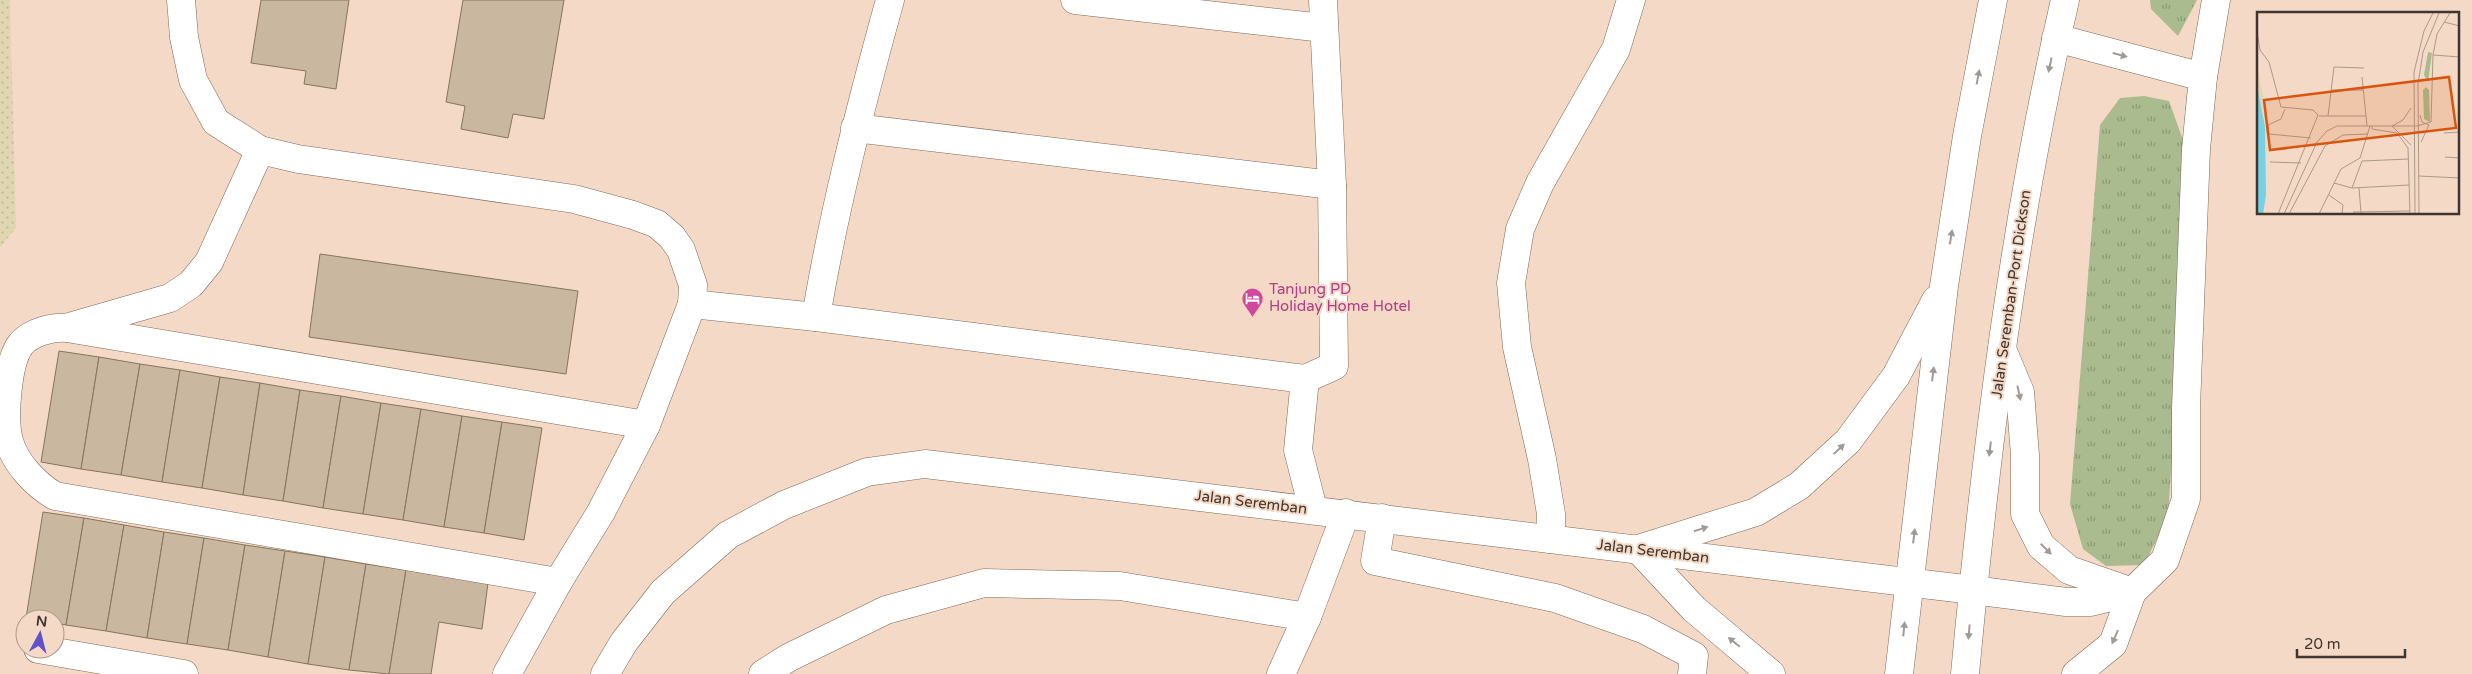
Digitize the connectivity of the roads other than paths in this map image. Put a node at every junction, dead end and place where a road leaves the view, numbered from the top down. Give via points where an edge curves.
1 (181, 0) edge
2 (890, 0) edge
3 (1075, 0) edge
4 (1323, 0) edge
5 (1631, 0) edge
6 (1993, 0) edge
7 (2065, 0) edge
8 (2216, 0) edge
9 (1323, 28) junction
10 (2056, 38) junction
11 (2203, 77) junction
12 (855, 128) junction
13 (260, 150) junction
14 (1332, 185) junction
15 (1944, 286) junction
16 (692, 304) junction
17 (816, 316) junction
18 (66, 328) junction
19 (2002, 348) junction
20 (1305, 379) junction
21 (646, 425) junction
22 (1313, 509) junction
23 (1346, 513) junction
24 (1382, 518) junction
25 (1551, 538) junction
26 (1638, 549) junction
27 (558, 582) junction
28 (1909, 584) junction
29 (1973, 590) junction
30 (2132, 592) junction
31 (1307, 617) junction
32 (65, 654) edge
33 (184, 674) edge
34 (507, 674) edge
35 (604, 674) edge
36 (764, 674) edge
37 (1281, 674) edge
38 (1692, 674) edge
39 (1771, 674) edge
40 (1899, 674) edge
41 (1965, 674) edge
42 (2076, 674) edge

1 - 13 main road via 184,37 193,80 216,122
2 - 12 main road
3 - 9 main road
4 - 9 main road
5 - 25 main road via 1616,49 1540,183 1520,229 1511,283 1517,347 1542,459 1551,514
15 -> 6 main road via 1967,136
7 - 10 main road, Jalan Seremban-Port Dickson
8 - 11 main road
9 - 14 main road
10 -> 11 main road
10 -> 19 main road, Jalan Seremban-Port Dickson via 2035,138
11 - 30 main road via 2196,149 2186,408 2186,499 2166,560
12 - 14 main road
12 - 17 main road via 826,255
13 - 16 main road via 298,159 574,199 633,215 657,224 677,244 693,285
13 - 18 main road via 209,262 191,284 170,298
14 - 20 main road via 1334,366
26 -> 15 main road via 1756,512 1799,486 1848,441 1896,376
28 -> 15 main road
16 - 17 main road
16 - 21 main road
17 - 20 main road
18 - 21 main road
18 - 27 main road via 55,327 40,332 21,344 6,397 9,441 19,462 46,491 55,496
19 -> 29 main road, Jalan Seremban-Port Dickson
19 -> 30 main road via 2020,392 2025,514 2041,546 2069,570
20 - 22 main road via 1298,450
21 - 27 main road via 601,512
22 - 23 main road, Jalan Seremban
22 - 35 main road, Jalan Seremban via 925,464 867,472 784,505 728,535 663,592
23 - 24 main road, Jalan Seremban
23 - 31 main road
24 - 25 main road, Jalan Seremban
24 - 38 main road via 1375,561 1555,598 1644,629 1694,656
25 - 26 main road, Jalan Seremban
26 - 28 main road, Jalan Seremban
39 -> 26 main road via 1694,609
27 - 34 main road
28 - 29 main road, Jalan Seremban
40 -> 28 main road
29 - 30 main road, Jalan Seremban via 2066,602 2091,602
29 -> 41 main road, Jalan Seremban-Port Dickson
30 -> 42 main road via 2113,644
31 - 36 main road via 1120,586 984,583 886,610 788,658
31 - 37 main road
32 - 33 main road

